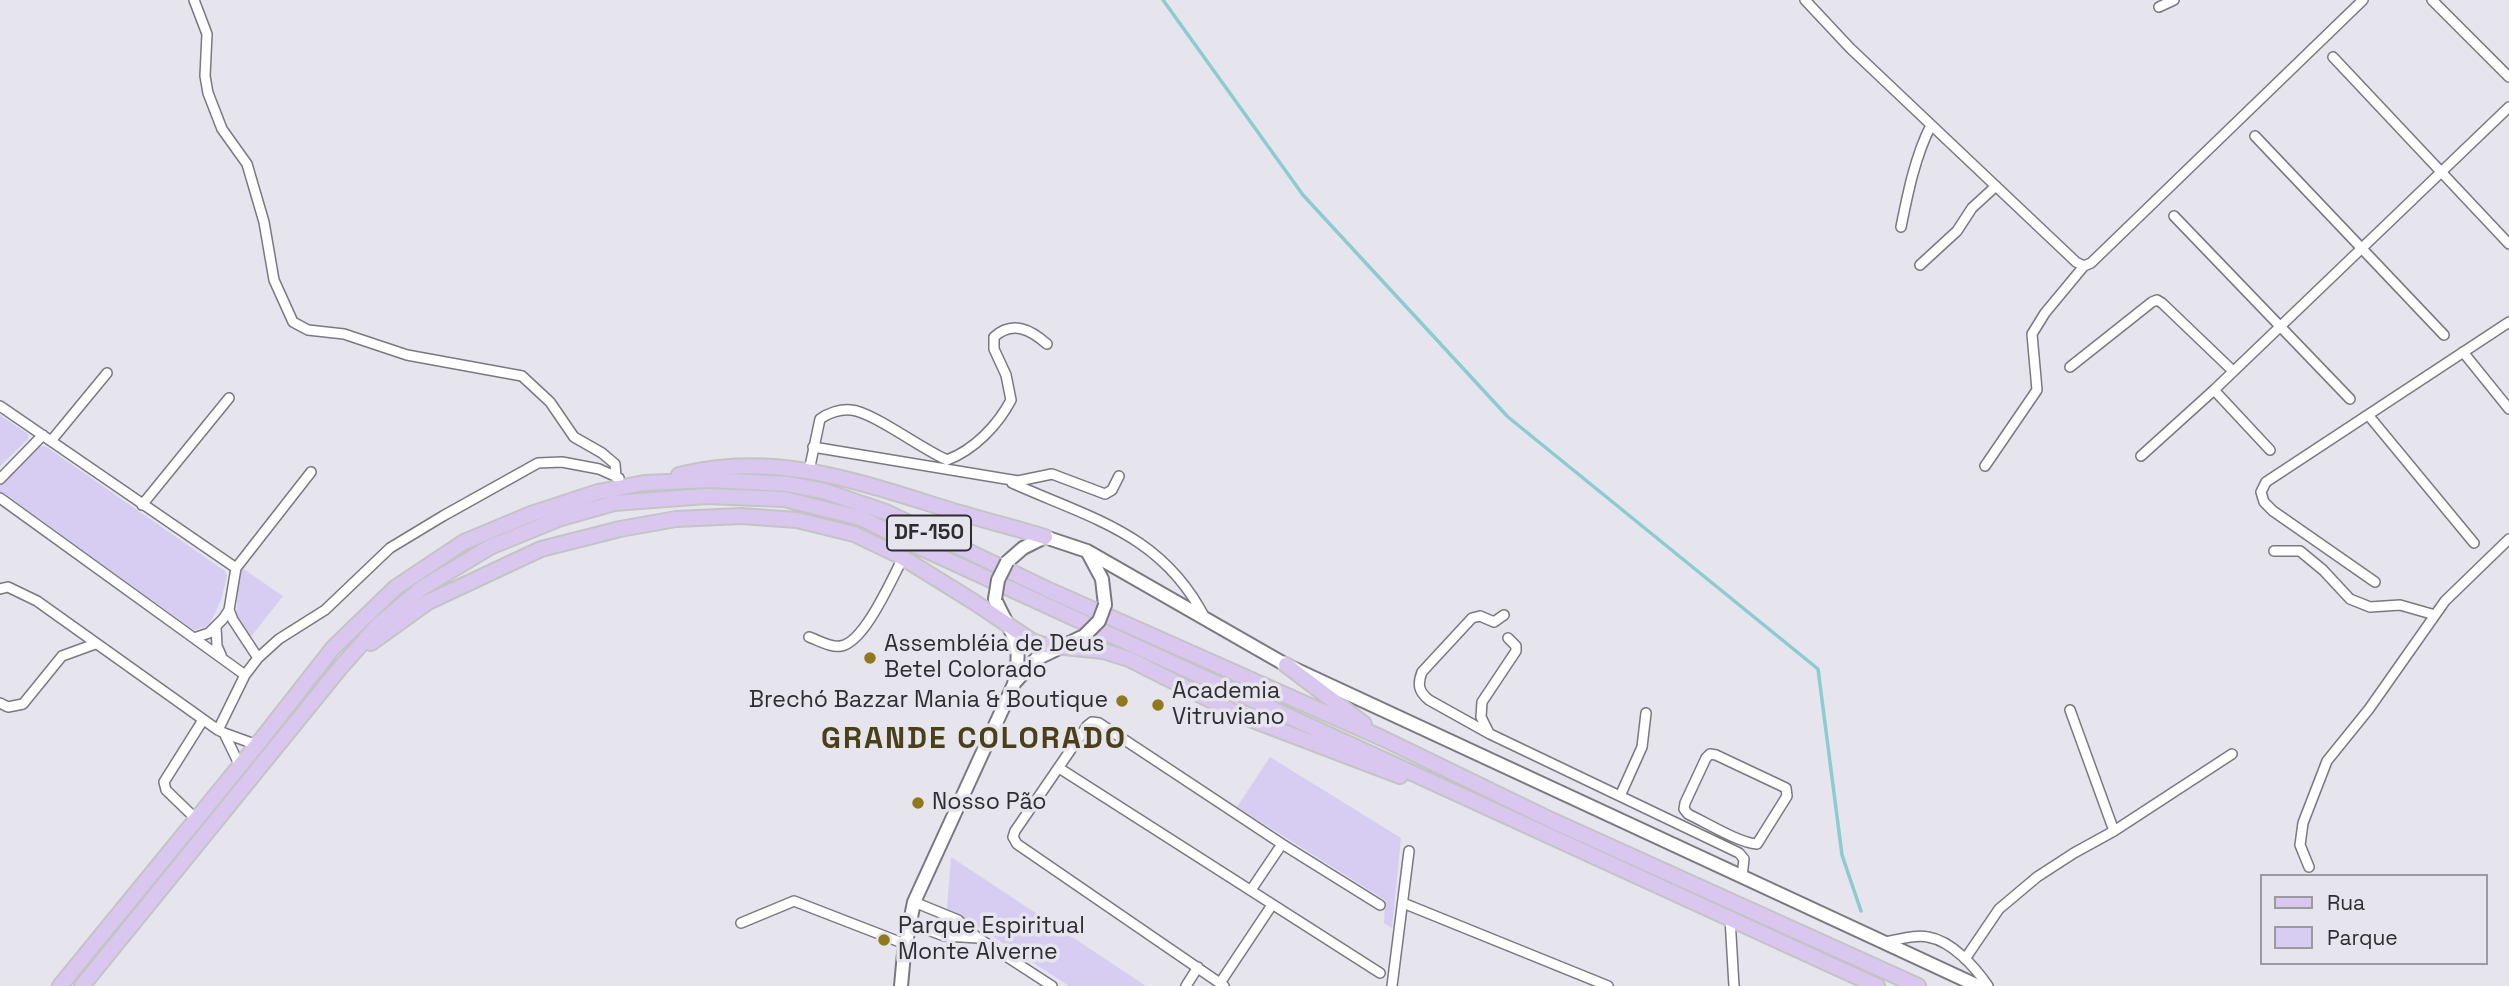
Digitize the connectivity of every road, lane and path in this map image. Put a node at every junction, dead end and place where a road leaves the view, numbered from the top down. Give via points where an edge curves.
1 (194, 0) edge
2 (1805, 0) edge
3 (2174, 0) edge
4 (2363, 0) edge
5 (2432, 0) edge
6 (2159, 7) dead end
7 (2333, 57) dead end
8 (2509, 77) edge
9 (2509, 107) edge
10 (1931, 125) junction
11 (2255, 136) dead end
12 (2440, 172) junction
13 (1996, 186) junction
14 (2174, 216) dead end
15 (1901, 227) dead end
16 (2509, 244) edge
17 (2362, 248) junction
18 (1920, 265) dead end
19 (2084, 267) junction
20 (2509, 322) edge
21 (2279, 326) junction
22 (2444, 335) dead end
23 (1047, 344) dead end
24 (2463, 352) junction
25 (2070, 367) dead end
26 (2233, 371) junction
27 (107, 373) dead end
28 (2214, 390) junction
29 (229, 398) dead end
30 (2350, 399) dead end
31 (0, 405) edge
32 (2509, 409) edge
33 (2369, 416) junction
34 (47, 438) junction
35 (813, 447) junction
36 (2270, 450) dead end
37 (2141, 456) dead end
38 (1985, 466) dead end
39 (809, 471) junction
40 (311, 472) dead end
41 (616, 477) junction
42 (1119, 477) dead end
43 (1001, 478) junction
44 (0, 479) edge
45 (639, 484) junction
46 (0, 498) edge
47 (142, 505) junction
48 (1045, 537) junction
49 (2509, 539) edge
50 (2474, 543) dead end
51 (1087, 551) junction
52 (2273, 551) dead end
53 (903, 558) junction
54 (236, 568) junction
55 (2375, 582) dead end
56 (0, 589) edge
57 (229, 610) junction
58 (1504, 615) dead end
59 (2435, 615) junction
60 (1207, 621) junction
61 (216, 627) junction
62 (1010, 629) junction
63 (197, 637) junction
64 (809, 637) dead end
65 (1508, 638) dead end
66 (95, 644) junction
67 (1062, 647) junction
68 (221, 655) junction
69 (258, 658) junction
70 (1286, 665) junction
71 (340, 668) junction
72 (245, 675) junction
73 (1014, 684) junction
74 (0, 703) edge
75 (2070, 710) dead end
76 (1646, 713) dead end
77 (203, 720) junction
78 (221, 732) junction
79 (1490, 734) junction
80 (1382, 738) junction
81 (257, 745) junction
82 (2232, 754) dead end
83 (240, 766) junction
84 (1059, 768) junction
85 (1620, 796) junction
86 (1494, 810) junction
87 (196, 819) junction
88 (1722, 830) junction
89 (2114, 831) junction
90 (1716, 842) junction
91 (1282, 845) junction
92 (1409, 851) dead end
93 (2309, 867) dead end
94 (1742, 877) junction
95 (1251, 890) junction
96 (914, 902) junction
97 (1402, 903) junction
98 (1272, 905) junction
99 (1380, 905) dead end
100 (1730, 918) junction
101 (741, 923) dead end
102 (909, 923) junction
103 (978, 938) junction
104 (1882, 942) junction
105 (905, 944) junction
106 (1965, 959) junction
107 (1198, 967) junction
108 (1380, 972) dead end
109 (1222, 984) edge
110 (60, 986) edge
111 (82, 986) edge
112 (901, 986) edge
113 (1052, 986) edge
114 (1186, 986) edge
115 (1392, 986) edge
116 (1608, 986) edge
117 (1734, 986) edge
118 (1877, 986) edge
119 (1918, 986) edge
120 (1978, 986) edge
121 (1989, 986) edge

1 - 41 street via 207,34 208,93 222,129 247,164 274,280 293,322 308,330 344,334 407,355 522,376 550,402 574,437 615,464
2 - 10 street
3 - 6 street
4 - 19 street
5 - 8 street
7 - 12 street
9 - 12 street
10 - 13 street
10 - 15 street via 1917,158
11 - 17 street
12 - 16 street
12 - 17 street
13 - 18 street
13 - 19 street
14 - 21 street
17 - 21 street
17 - 22 street
19 - 38 street via 2032,334 2037,390
20 - 24 street
21 - 26 street
21 - 30 street
23 - 35 street via 1032,331 1014,327 994,337 1011,400 979,440 959,456 947,460 930,453 852,410 828,413 820,419
24 - 32 street
24 - 33 street
25 - 26 street via 2157,300
26 - 28 street
27 - 34 street
28 - 36 street
28 - 37 street
29 - 47 street
31 - 34 street
33 - 50 street
33 - 55 street via 2274,475 2261,492 2273,511
34 - 44 street
34 - 47 street
35 - 39 street
35 - 43 street
39 - 45 main road via 712,467
39 - 48 main road
40 - 54 street
41 - 45 street
41 - 69 street via 599,469 538,463 390,548 325,610
42 - 43 street via 1105,494 1052,474 1018,481
43 - 60 street via 1132,537 1165,563 1194,595
45 - 80 main road, DF-150 via 710,480 787,484 886,512 1051,592
45 - 81 main road, DF-150 via 531,514 464,542 395,588 333,648
46 - 63 street
47 - 54 street
48 - 51 street
48 - 62 street, bridge via 1007,562 998,580 995,598
49 - 59 street
51 - 60 street
51 - 67 street, bridge via 1102,579 1105,605 1099,621 1084,636
52 - 59 street via 2300,551 2350,599 2370,607 2400,605
53 - 62 main road
53 - 64 street via 855,638 832,646
53 - 71 main road via 854,534 797,520 741,516 676,519 620,529 541,548 494,569 428,602
54 - 57 street
56 - 66 street via 8,587 37,601
57 - 61 street
57 - 69 street
58 - 79 street via 1494,622 1472,618 1419,680 1422,694 1429,700
59 - 93 street via 2327,761 2302,823 2300,845
60 - 70 street
61 - 63 street
61 - 68 street
62 - 67 main road via 1032,642
62 - 73 street via 1019,654
63 - 68 street
65 - 79 street via 1516,646 1515,654 1480,709
66 - 74 street via 62,656 23,704 8,707
66 - 77 street
67 - 73 street via 1036,659
67 - 86 main road via 1129,659 1242,716
68 - 72 street
69 - 72 street
70 - 80 main road
70 - 94 street
71 - 86 main road, DF-150 via 379,624 422,588 490,547 561,518 614,503 706,496 785,499 861,518
71 - 111 main road, DF-150
72 - 78 street
73 - 96 street
75 - 89 street
76 - 85 street via 1642,747
77 - 78 street
77 - 87 street via 164,782 166,790
78 - 81 street
78 - 83 street
79 - 85 street
80 - 119 main road, DF-150
81 - 83 main road, DF-150
82 - 89 street
83 - 87 main road, DF-150
84 - 91 street via 1087,726 1099,723
84 - 95 street
84 - 107 street via 1015,831 1017,844
85 - 90 street
86 - 100 main road, DF-150
87 - 110 main road, DF-150
88 - 88 street via 1684,810 1707,756 1716,755 1786,788 1787,796 1760,843 1751,844
88 - 90 street
89 - 106 street via 2016,894 1987,924
90 - 94 street via 1744,859
91 - 95 street
91 - 99 street
92 - 97 street
94 - 104 street
95 - 98 street
96 - 102 street
96 - 103 street via 958,920
97 - 115 street
97 - 116 street
98 - 108 street
98 - 109 street
100 - 117 street
100 - 118 main road, DF-150
101 - 105 street via 794,901
102 - 103 street via 944,936
102 - 105 street
103 - 113 street
104 - 106 street via 1929,937
104 - 120 street
105 - 112 street
106 - 121 street
107 - 109 street
107 - 114 street

